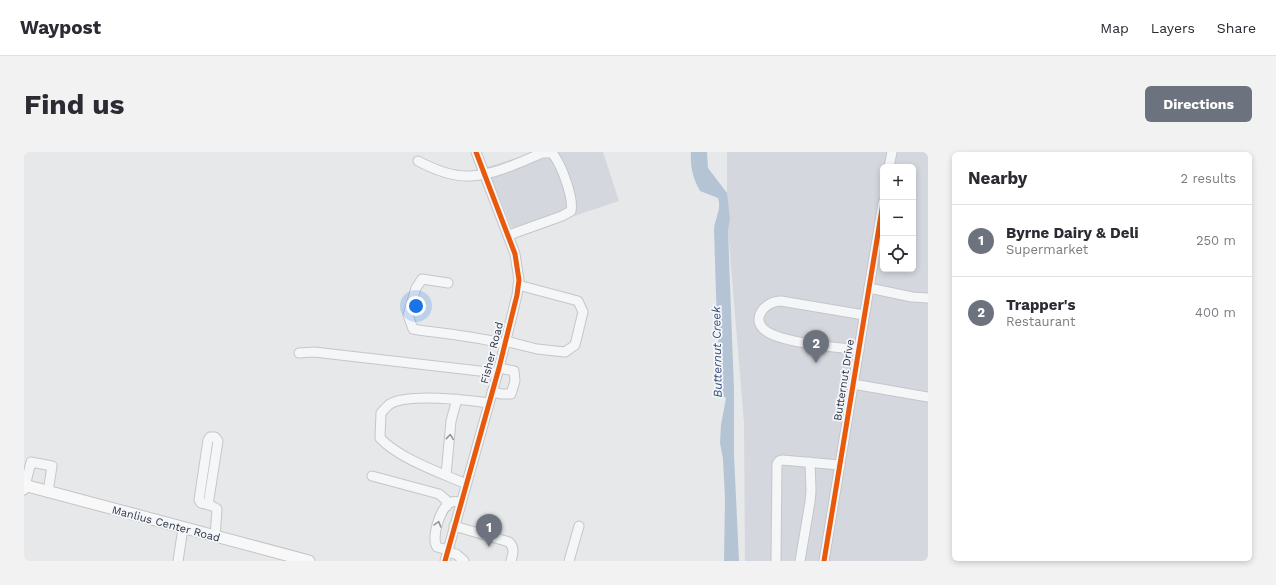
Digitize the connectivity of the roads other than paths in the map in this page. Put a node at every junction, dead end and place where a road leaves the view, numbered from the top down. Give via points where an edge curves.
1 (476, 152) edge
2 (892, 152) edge
3 (418, 161) dead end
4 (890, 164) edge
5 (485, 174) junction
6 (880, 220) edge
7 (508, 235) junction
8 (448, 283) dead end
9 (518, 285) junction
10 (868, 288) junction
11 (928, 298) edge
12 (864, 315) junction
13 (505, 343) junction
14 (859, 350) junction
15 (299, 353) dead end
16 (498, 371) junction
17 (853, 384) junction
18 (492, 392) junction
19 (928, 397) edge
20 (457, 399) junction
21 (489, 403) junction
22 (810, 462) junction
23 (840, 465) junction
24 (446, 475) junction
25 (372, 476) dead end
26 (466, 484) junction
27 (24, 487) edge
28 (48, 492) junction
29 (461, 502) junction
30 (208, 505) junction
31 (447, 506) junction
32 (454, 526) junction
33 (579, 526) dead end
34 (183, 528) junction
35 (215, 537) junction
36 (447, 554) edge
37 (295, 559) edge
38 (178, 561) edge
39 (309, 561) edge
40 (464, 561) edge
41 (511, 561) edge
42 (569, 561) edge
43 (776, 561) edge
44 (800, 561) edge
45 (824, 561) edge

1 - 5 street, Fisher Road
2 - 4 street
3 - 5 street via 444,172 470,177
5 - 7 street, Fisher Road
5 - 7 street via 546,152 552,153 561,168 572,200 571,210 562,216
6 - 10 street, Butternut Drive
7 - 9 street, Fisher Road via 515,254
8 - 13 street via 422,279 416,288 408,315 413,329
9 - 13 street, Fisher Road
9 - 13 street via 578,301 583,312 575,345 565,352
10 - 11 street
10 - 12 street, Butternut Drive
12 - 14 street, Butternut Drive
12 - 14 street via 781,301 774,301 762,308 760,314 761,326 781,338
13 - 16 street, Fisher Road
14 - 17 street, Butternut Drive
15 - 16 street via 314,352
16 - 18 street, Fisher Road
16 - 18 street via 514,371 515,381 511,394
17 - 19 street
17 - 23 street, Butternut Drive
18 - 21 street, Fisher Road
20 - 21 street
24 -> 20 street via 451,421
20 - 24 street via 409,399 390,404 381,413 380,438 386,445 427,468
21 - 26 street, Fisher Road
22 - 23 street
22 - 43 street via 782,460 777,464
22 - 44 street via 811,497
23 - 45 street, Butternut Drive
24 - 26 street
25 - 31 street via 439,494 446,500
26 - 29 street, Fisher Road
27 - 28 main road, Manlius Center Road
27 - 28 street via 31,462 52,466
28 - 34 main road, Manlius Center Road
29 - 31 street via 451,502
29 - 32 street, Fisher Road
30 - 30 street via 199,500 208,440 210,437 216,437 218,442
30 - 35 street via 217,509
36 -> 31 street via 434,543 442,510
32 - 36 street, Fisher Road
32 - 41 street via 509,542 513,550
33 - 42 street
34 - 35 main road, Manlius Center Road
34 - 38 street
35 - 37 main road, Manlius Center Road
36 - 40 street via 456,554
37 - 39 main road, Manlius Center Road

